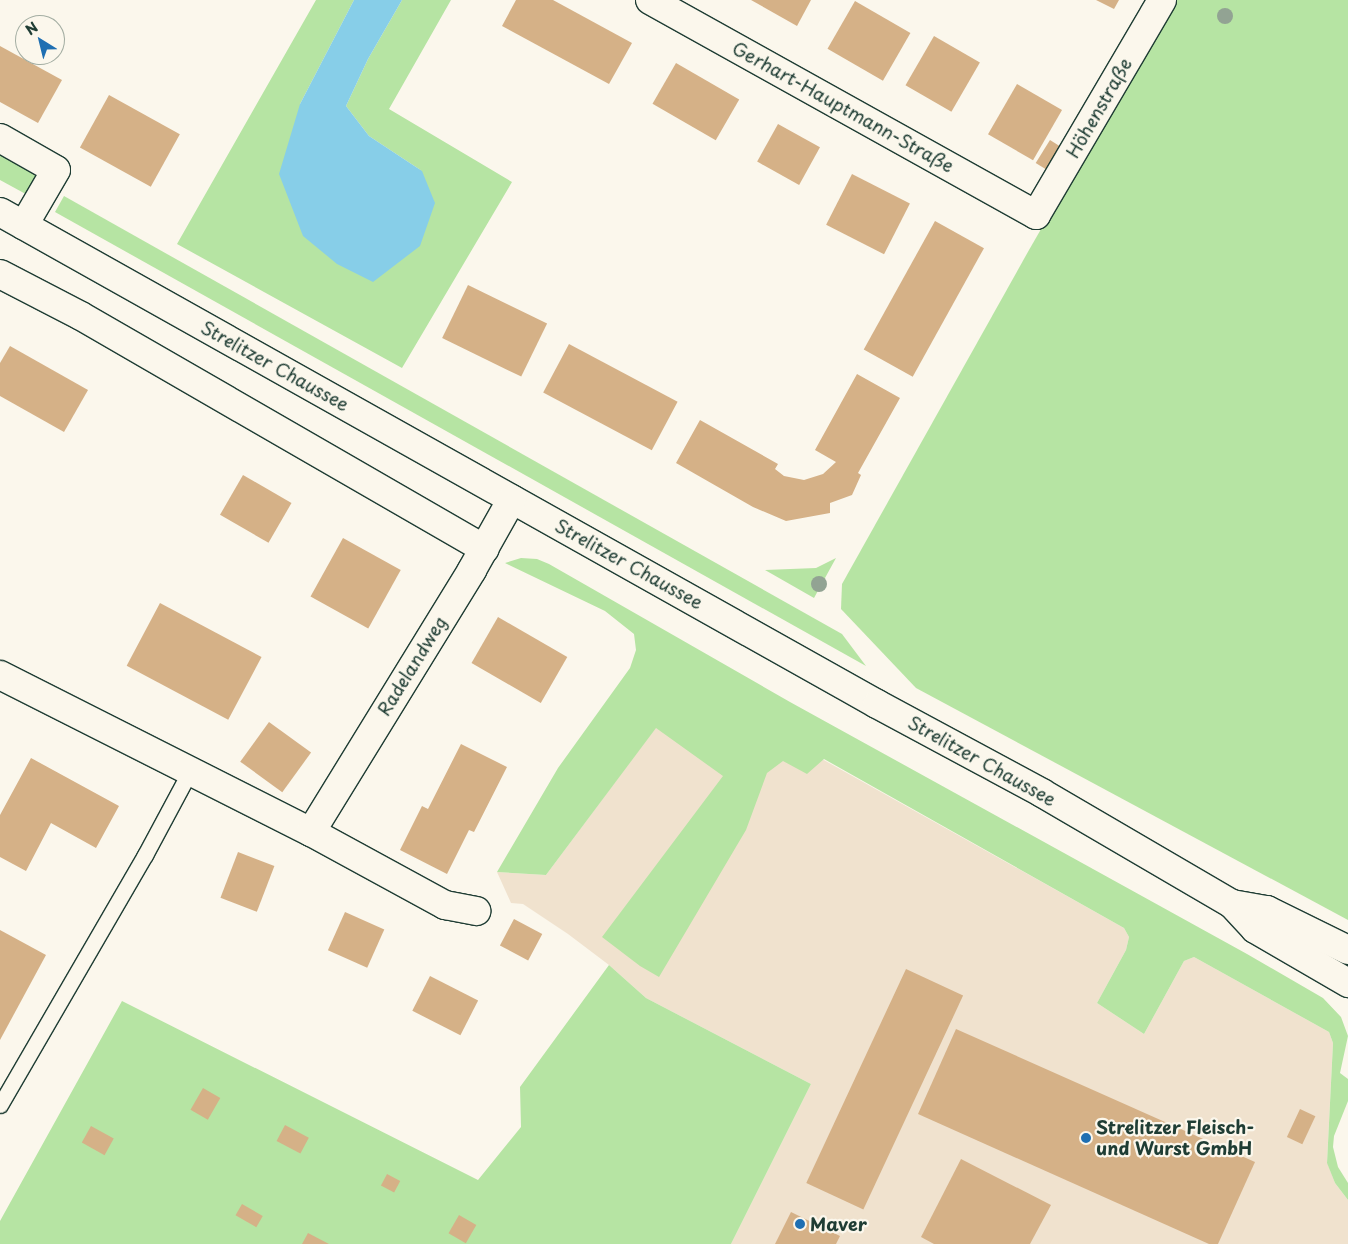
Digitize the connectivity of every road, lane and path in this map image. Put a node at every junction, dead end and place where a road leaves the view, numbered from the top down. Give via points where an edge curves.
1 (650, 0) edge
2 (1162, 0) edge
3 (0, 138) edge
4 (0, 212) edge
5 (1036, 215) joint
6 (24, 225) junction
7 (0, 274) edge
8 (512, 498) junction
9 (490, 538) junction
10 (0, 675) edge
11 (190, 771) junction
12 (311, 832) junction
13 (1232, 904) junction
14 (476, 911) dead end
15 (1348, 950) edge
16 (1348, 983) edge
17 (0, 1105) edge

1 - 5 street, Gerhart-Hauptmann-Straße
2 - 5 street, Höhenstraße
3 - 6 street via 56,170
4 - 6 street, Strelitzer Chaussee
6 - 8 street, Strelitzer Chaussee
7 - 9 street
8 - 9 street, Radelandweg
8 - 13 street, Strelitzer Chaussee via 1042,793
9 - 12 street, Radelandweg
10 - 11 street
11 - 12 street
11 - 17 lane
12 - 14 street via 445,905
13 - 15 street, Strelitzer Chaussee via 1266,910
13 - 16 street, Strelitzer Chaussee via 1255,929

